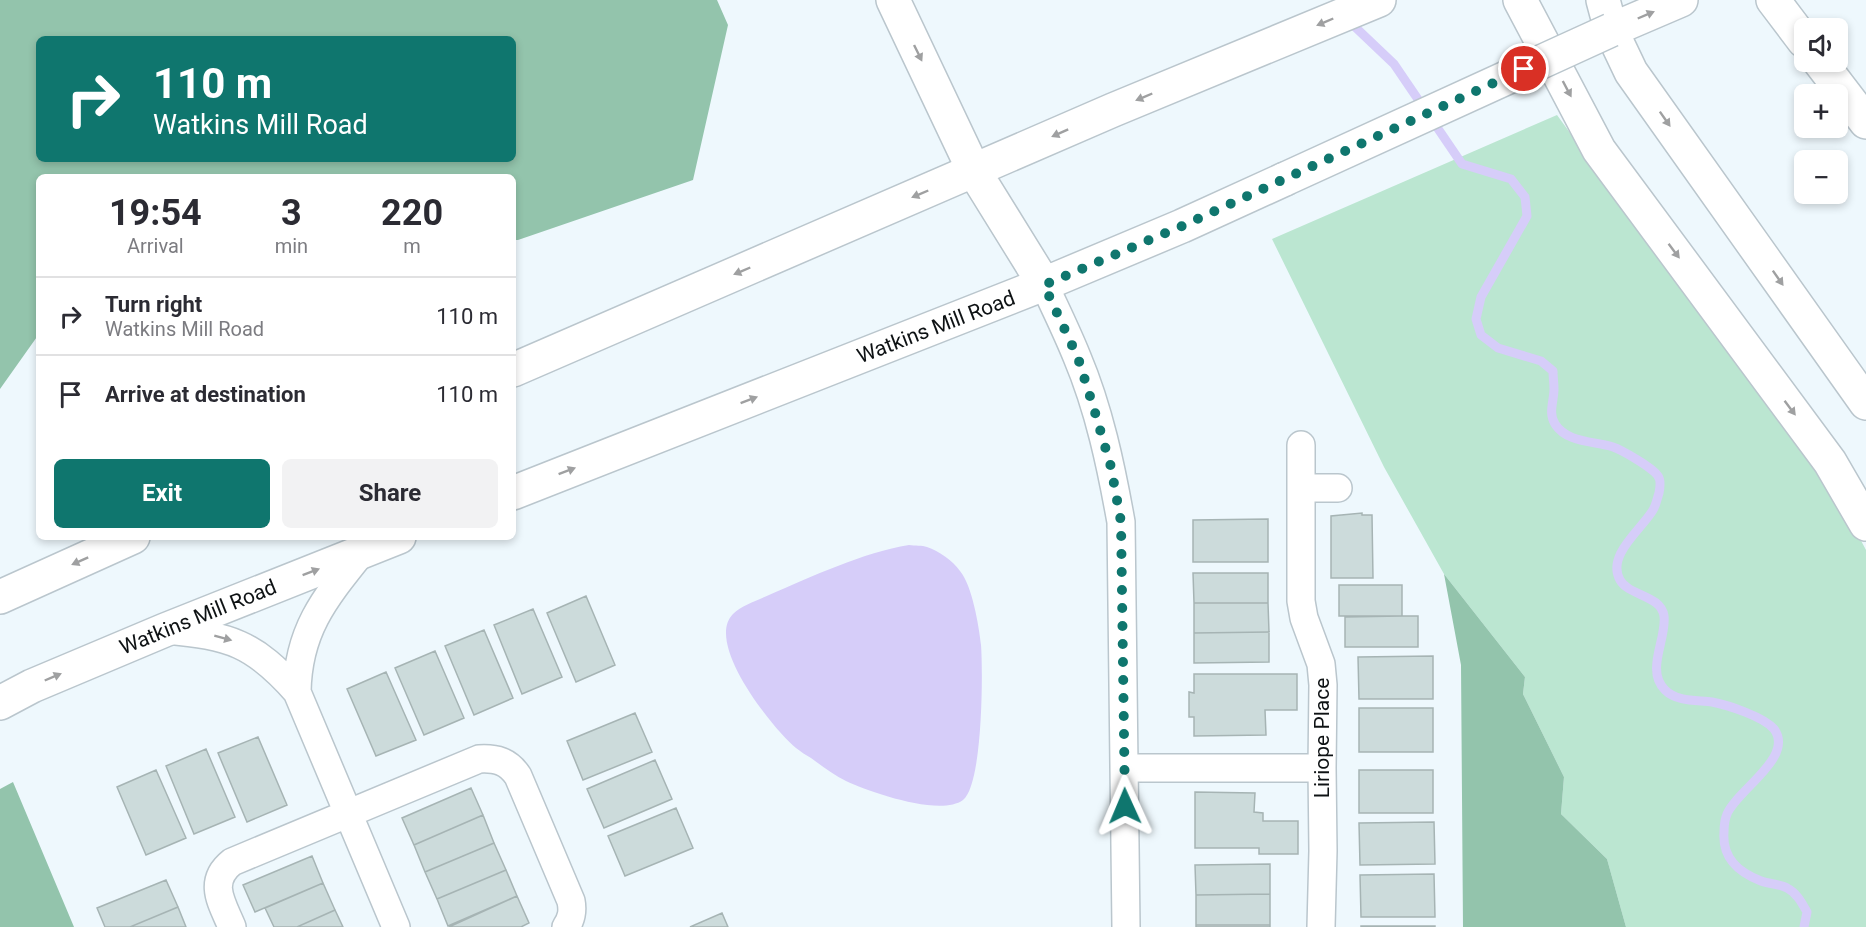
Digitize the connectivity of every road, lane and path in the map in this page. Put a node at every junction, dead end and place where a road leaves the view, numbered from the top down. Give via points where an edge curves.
1 (892, 0) edge
2 (1379, 0) edge
3 (1520, 0) edge
4 (1682, 0) edge
5 (1773, 0) edge
6 (1607, 15) edge
7 (1794, 28) edge
8 (1828, 72) edge
9 (1866, 122) edge
10 (974, 171) junction
11 (1044, 285) junction
12 (516, 369) edge
13 (1866, 403) edge
14 (1300, 445) dead end
15 (1301, 488) junction
16 (1338, 488) dead end
17 (516, 492) edge
18 (1866, 524) edge
19 (126, 540) edge
20 (392, 540) edge
21 (362, 552) junction
22 (0, 597) edge
23 (165, 630) junction
24 (297, 692) junction
25 (0, 703) edge
26 (1124, 768) junction
27 (1322, 768) junction
28 (348, 814) junction
29 (232, 927) edge
30 (396, 927) edge
31 (566, 927) edge
32 (1126, 927) edge
33 (1321, 927) edge

1 -> 10 main road
2 -> 10 main road
3 -> 18 main road via 1599,150 1830,462
6 -> 4 main road, Watkins Mill Road
5 - 7 main road
6 - 11 main road, Watkins Mill Road, bridge via 1182,226
6 -> 13 main road via 1631,72
8 - 9 main road
10 - 11 main road
10 -> 12 main road
17 -> 11 main road, Watkins Mill Road
11 - 26 street via 1078,358 1111,467 1121,522
14 - 15 street, Liriope Place
15 - 16 street
15 - 27 street, Liriope Place via 1301,601 1321,664
19 -> 22 main road
20 - 21 main road, Watkins Mill Road
23 -> 21 main road, Watkins Mill Road
21 - 24 street via 329,592 304,639
23 -> 24 street via 234,641 261,656
25 -> 23 main road, Watkins Mill Road
24 - 28 street
26 - 27 street
26 - 32 street
27 - 33 street, Liriope Place
28 - 29 street via 223,869 219,897
28 - 30 street
28 - 31 street via 478,759 511,766 571,901 573,911

